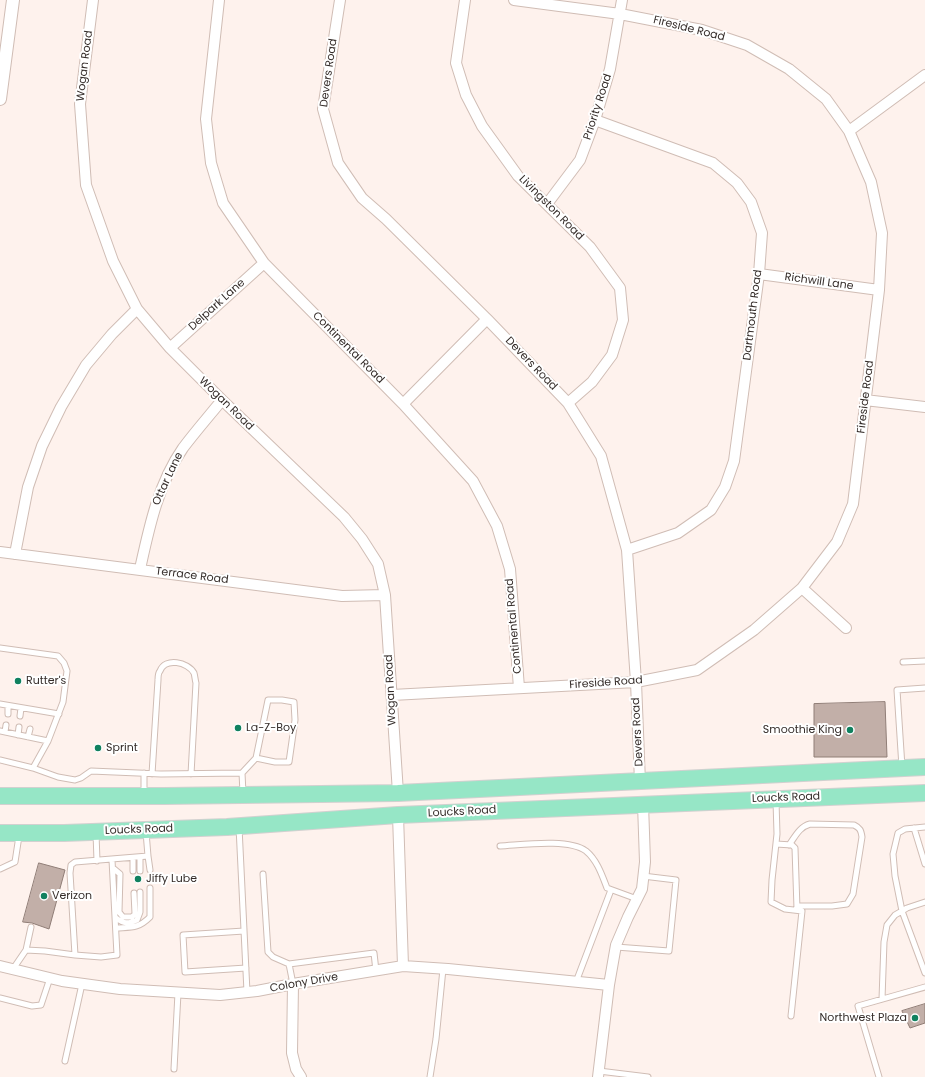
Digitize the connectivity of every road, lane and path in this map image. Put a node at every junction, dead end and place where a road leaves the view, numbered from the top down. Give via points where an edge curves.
1 (13, 0) edge
2 (93, 0) edge
3 (219, 0) edge
4 (340, 0) edge
5 (466, 0) edge
6 (514, 0) edge
7 (622, 0) edge
8 (620, 14) junction
9 (925, 75) edge
10 (0, 99) edge
11 (595, 120) junction
12 (849, 131) junction
13 (547, 204) junction
14 (264, 263) junction
15 (758, 274) junction
16 (879, 290) junction
17 (138, 309) junction
18 (487, 319) junction
19 (170, 348) junction
20 (222, 400) junction
21 (865, 400) junction
22 (568, 403) junction
23 (403, 404) junction
24 (925, 407) edge
25 (627, 550) junction
26 (0, 552) edge
27 (15, 554) junction
28 (140, 569) junction
29 (802, 588) junction
30 (385, 595) junction
31 (846, 628) dead end
32 (0, 648) edge
33 (925, 661) edge
34 (903, 662) dead end
35 (636, 682) junction
36 (519, 688) junction
37 (925, 688) edge
38 (392, 695) junction
39 (0, 704) edge
40 (8, 706) junction
41 (21, 708) junction
42 (32, 710) junction
43 (8, 714) dead end
44 (59, 714) junction
45 (20, 716) dead end
46 (31, 717) dead end
47 (6, 725) dead end
48 (19, 727) dead end
49 (30, 728) dead end
50 (2, 732) edge
51 (18, 735) junction
52 (28, 737) junction
53 (48, 741) junction
54 (256, 758) junction
55 (0, 760) edge
56 (925, 767) edge
57 (33, 768) junction
58 (902, 768) junction
59 (144, 773) junction
60 (242, 773) junction
61 (152, 774) junction
62 (191, 774) junction
63 (640, 782) junction
64 (0, 791) edge
65 (925, 792) edge
66 (398, 793) junction
67 (243, 795) junction
68 (0, 796) edge
69 (24, 796) junction
70 (144, 796) junction
71 (776, 798) junction
72 (643, 804) junction
73 (398, 815) junction
74 (239, 826) junction
75 (925, 827) edge
76 (914, 828) junction
77 (146, 830) junction
78 (96, 832) junction
79 (0, 833) edge
80 (20, 833) junction
81 (776, 844) junction
82 (789, 845) junction
83 (500, 846) dead end
84 (148, 856) junction
85 (140, 857) junction
86 (133, 858) junction
87 (112, 860) junction
88 (97, 861) junction
89 (925, 864) edge
90 (114, 868) junction
91 (0, 869) edge
92 (150, 870) dead end
93 (133, 871) dead end
94 (140, 871) dead end
95 (263, 874) dead end
96 (643, 876) junction
97 (150, 888) dead end
98 (611, 890) junction
99 (637, 899) junction
100 (925, 902) edge
101 (797, 908) junction
102 (902, 911) junction
103 (116, 918) junction
104 (31, 927) dead end
105 (116, 928) junction
106 (244, 931) junction
107 (616, 947) junction
108 (26, 950) junction
109 (75, 955) junction
110 (289, 964) junction
111 (0, 966) edge
112 (403, 966) junction
113 (246, 968) junction
114 (443, 968) junction
115 (13, 969) junction
116 (376, 971) junction
117 (925, 973) edge
118 (50, 978) junction
119 (576, 982) junction
120 (82, 984) junction
121 (294, 984) junction
122 (609, 985) junction
123 (925, 987) edge
124 (247, 992) junction
125 (178, 993) junction
126 (0, 998) edge
127 (882, 999) junction
128 (791, 1016) dead end
129 (65, 1061) dead end
130 (174, 1069) dead end
131 (599, 1074) edge
132 (301, 1077) edge
133 (430, 1077) edge
134 (648, 1077) edge
135 (879, 1077) edge

1 - 10 street
2 - 17 street, Wogan Road via 80,104 86,185 113,261
3 - 14 street, Continental Road via 206,119 211,163 223,203
4 - 18 street, Devers Road via 323,109 338,163 362,198
5 - 13 street, Livingston Road via 456,63 466,95 482,126 518,176
6 - 8 street, Fireside Road
7 - 8 street, Priority Road
8 - 11 street, Priority Road via 610,69
8 - 12 street, Fireside Road via 702,30 747,45 788,68 826,99
9 - 12 street
11 - 13 street, Priority Road via 580,160
11 - 15 street, Dartmouth Road via 713,163 737,183 750,202 762,233
12 - 16 street, Fireside Road via 871,182 882,233
13 - 22 street, Livingston Road via 590,247 620,288 623,320 612,355 592,382
14 - 19 street, Delpark Lane
14 - 23 street, Continental Road
15 - 16 street, Richwill Lane
15 - 25 street, Dartmouth Road via 734,461 725,487 711,510 678,533
16 - 21 street, Fireside Road
17 - 19 street, Wogan Road
17 - 27 street via 112,334 86,365 60,407 42,446 28,487
18 - 22 street, Devers Road
18 - 23 street
19 - 20 street, Wogan Road
20 - 28 street, Ottar Lane via 182,449 168,475 153,513
20 - 30 street, Wogan Road via 358,533 378,564
21 - 24 street
21 - 29 street, Fireside Road via 854,504 837,542
22 - 25 street, Devers Road via 601,456
23 - 36 street, Continental Road via 473,481 497,526 510,570
25 - 35 street, Devers Road
26 - 27 street, Terrace Road
27 - 28 street, Terrace Road
28 - 30 street, Terrace Road via 342,596
29 - 31 street
29 - 35 street, Fireside Road via 754,630 697,670
30 - 38 street, Wogan Road
32 - 44 lane via 58,656 67,671
33 - 34 lane
35 - 36 street, Fireside Road
35 - 63 street, Devers Road
36 - 38 street, Fireside Road
37 - 58 lane via 897,690
38 - 66 street, Wogan Road
39 - 40 lane
40 - 41 lane
40 - 43 lane
41 - 42 lane
41 - 45 lane
42 - 44 lane
42 - 46 lane
44 - 53 lane
47 - 50 lane
48 - 51 lane
49 - 52 lane
50 - 51 lane
51 - 52 lane
52 - 53 lane
53 - 57 lane
54 - 54 lane via 268,700 294,702 295,720 289,762
54 - 60 lane
55 - 57 lane
56 - 58 highway, Loucks Road
57 - 59 lane via 74,780 91,771
58 - 63 highway, Loucks Road
59 - 61 lane
59 - 70 lane
60 - 62 lane
60 - 67 lane
61 - 62 lane
61 - 62 lane via 160,669 167,663 180,663 189,667 196,683
63 - 66 highway, Loucks Road
64 - 69 highway
65 - 71 highway, Loucks Road
66 - 67 highway, Loucks Road
67 - 70 highway, Loucks Road
68 - 69 highway, Loucks Road
69 - 70 highway, Loucks Road
71 - 72 highway, Loucks Road
71 - 81 lane
72 - 73 highway, Loucks Road
72 - 96 street
73 - 74 highway, Loucks Road
73 - 112 street
74 - 77 highway, Loucks Road
74 - 106 lane
75 - 76 lane
76 - 89 lane
76 - 102 lane via 898,833 893,854
77 - 78 highway, Loucks Road
77 - 84 lane
78 - 80 highway, Loucks Road
78 - 88 lane
79 - 80 highway, Loucks Road
80 - 91 lane via 14,862
81 - 82 lane
81 - 101 lane via 771,902 785,909
82 - 101 lane via 795,848
82 - 101 lane via 804,826 810,824 854,825 861,830 853,894 847,904
83 - 98 lane via 558,843 585,850 600,869
84 - 85 lane
84 - 92 lane
85 - 86 lane
85 - 94 lane
86 - 87 lane
86 - 93 lane
87 - 88 lane
87 - 90 lane
88 - 109 lane via 75,862 71,865
90 - 103 lane
90 - 103 lane via 120,874 119,912 123,917 132,917 135,914 137,892 140,912 137,920 130,924 122,923
95 - 110 lane via 268,952
96 - 99 street via 642,889
96 - 107 lane via 676,880 669,951
97 - 105 lane via 150,918 137,927
98 - 99 lane
98 - 119 lane
99 - 107 street
100 - 102 lane
101 - 128 lane via 802,911
102 - 117 lane
102 - 127 lane via 887,925
103 - 105 lane
104 - 108 lane
105 - 109 lane via 117,955
106 - 113 lane
106 - 113 lane via 183,935 185,972
107 - 122 street
108 - 109 lane
108 - 115 lane
110 - 116 lane via 374,953
110 - 121 lane
111 - 115 street, Colony Drive
112 - 114 street, Colony Drive
112 - 116 street, Colony Drive
113 - 124 lane
114 - 119 street, Colony Drive
114 - 133 lane
115 - 118 street, Colony Drive
116 - 121 street, Colony Drive
118 - 120 street, Colony Drive
118 - 126 lane via 41,1004 32,1006
119 - 122 street, Colony Drive
120 - 125 street, Colony Drive
120 - 129 lane
121 - 124 street, Colony Drive
121 - 132 street via 292,1053
122 - 131 street
123 - 127 lane
124 - 125 street, Colony Drive via 220,995
125 - 130 lane
127 - 135 lane via 858,1006
131 - 134 lane

